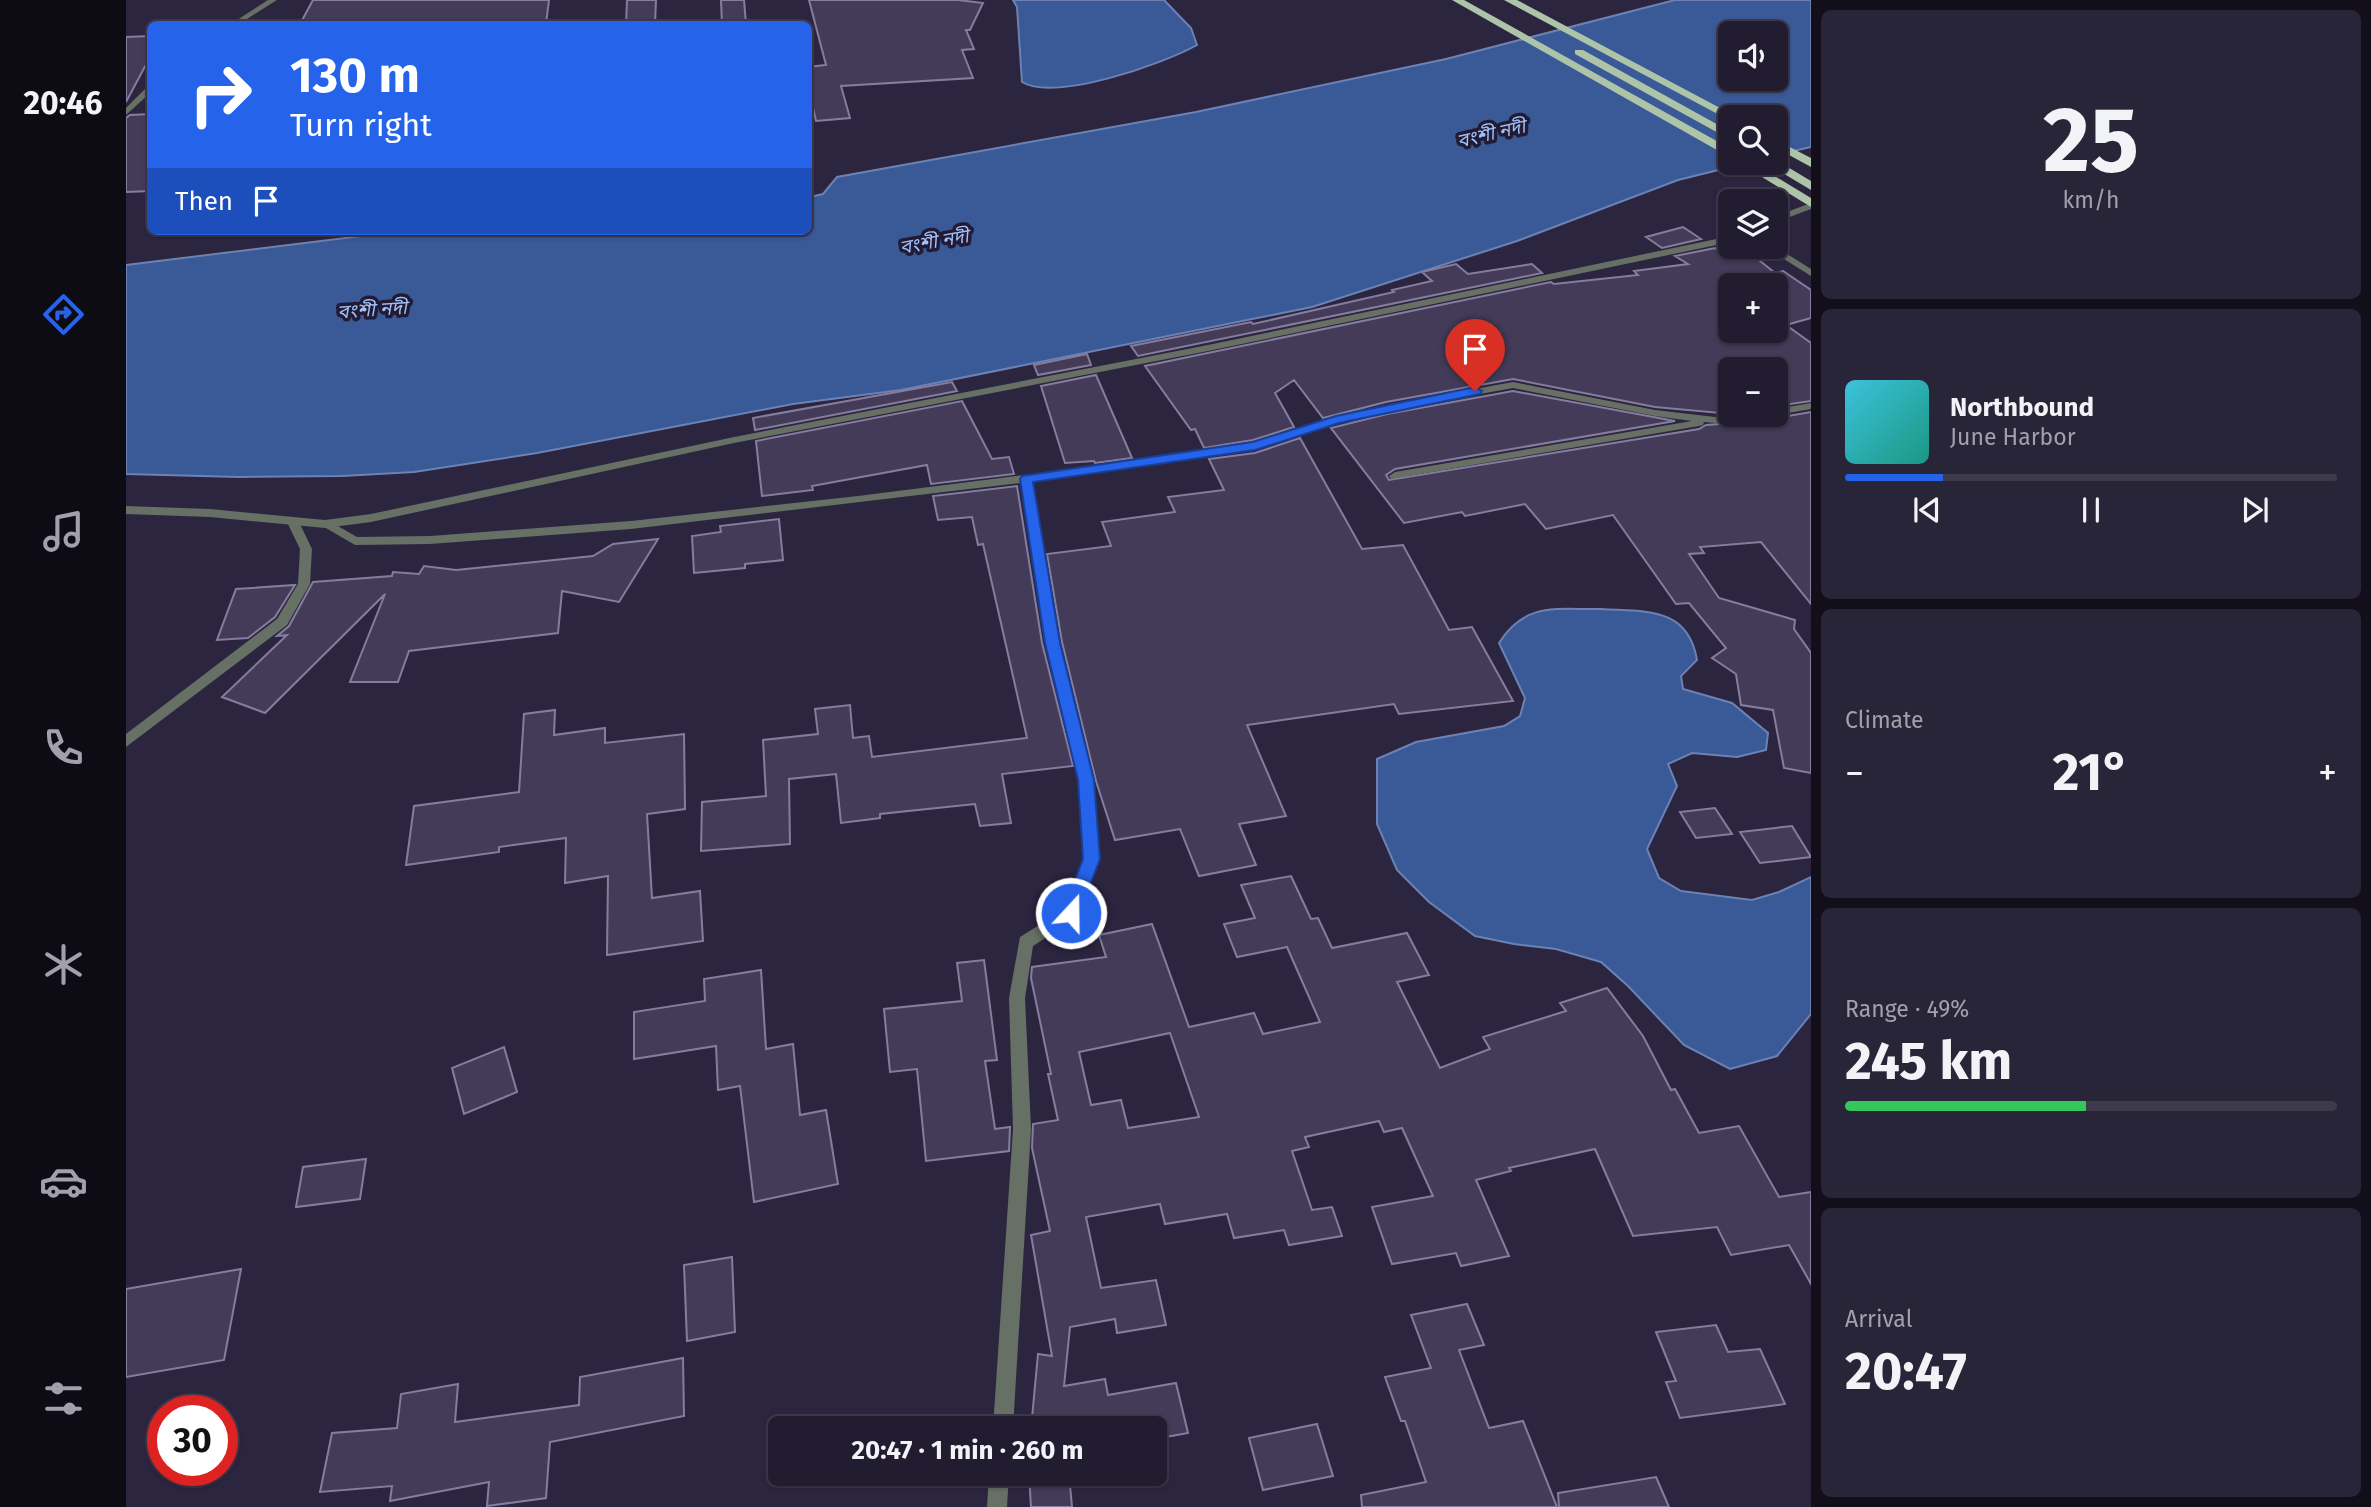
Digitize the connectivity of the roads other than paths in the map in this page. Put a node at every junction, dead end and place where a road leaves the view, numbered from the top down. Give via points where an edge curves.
1 (273, 0) edge
2 (1457, 0) edge
3 (1480, 0) edge
4 (1509, 0) edge
5 (240, 21) edge
6 (1526, 24) dead end
7 (1572, 48) dead end
8 (147, 92) edge
9 (1718, 110) edge
10 (126, 113) edge
11 (1718, 130) edge
12 (1718, 147) edge
13 (1788, 150) edge
14 (1811, 163) edge
15 (1788, 172) edge
16 (1764, 175) edge
17 (1811, 186) edge
18 (1811, 204) edge
19 (1788, 214) edge
20 (1718, 242) edge
21 (1788, 258) edge
22 (1811, 273) edge
23 (1811, 405) edge
24 (1788, 410) edge
25 (1714, 420) junction
26 (1718, 420) edge
27 (1395, 476) dead end
28 (1026, 479) junction
29 (126, 510) edge
30 (293, 522) junction
31 (325, 524) junction
32 (126, 742) edge
33 (1004, 1416) edge
34 (998, 1486) edge
35 (997, 1507) edge

1 - 5 street
2 - 12 highway
3 - 6 highway
4 - 9 highway
7 - 11 highway
8 - 10 street
13 - 14 highway
15 - 17 highway
16 - 18 highway
18 - 19 street
20 - 31 street
21 - 22 street
23 - 24 street
25 - 26 street
25 - 27 street
25 - 28 street via 1655,413 1513,384 1385,408 1255,446
28 - 31 street via 631,525 430,540 355,541
28 - 33 street via 1052,643 1086,780 1092,859 1071,913 1026,942 1022,964 1017,998 1022,1129
29 - 30 street
30 - 31 street
30 - 32 street via 306,549 304,584 282,622
34 - 35 street

